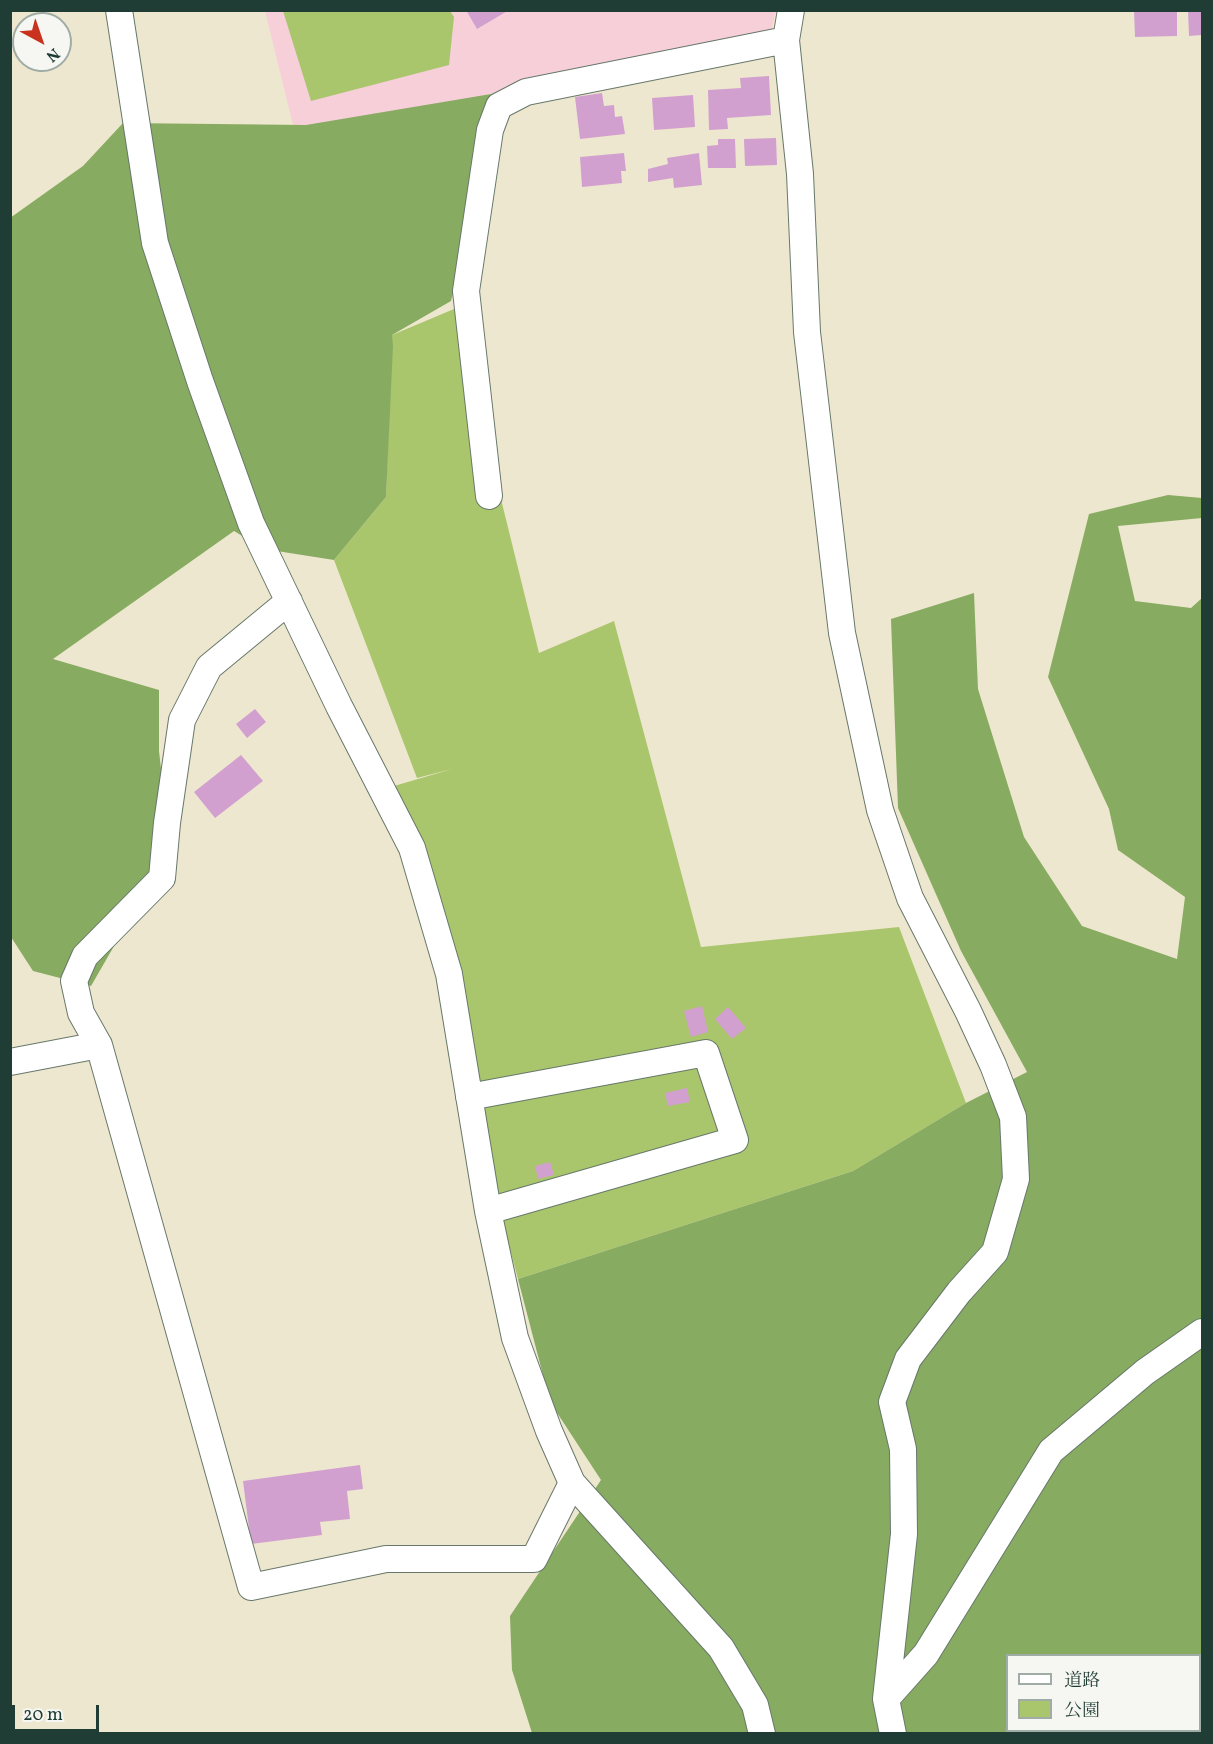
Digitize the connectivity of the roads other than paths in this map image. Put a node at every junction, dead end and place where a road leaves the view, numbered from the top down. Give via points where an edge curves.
1 (119, 10) edge
2 (791, 10) edge
3 (786, 40) junction
4 (489, 496) dead end
5 (289, 601) junction
6 (99, 1045) junction
7 (10, 1062) edge
8 (469, 1097) junction
9 (488, 1211) junction
10 (1203, 1332) edge
11 (572, 1483) junction
12 (886, 1699) junction
13 (762, 1734) edge
14 (893, 1734) edge

1 - 5 street via 155,243 251,524
2 - 3 street
3 - 4 street via 526,92 499,106 490,130 466,291
3 - 12 street via 800,174 807,332 844,644 880,810 910,898 993,1065 1012,1117 1016,1179 995,1252 908,1359 892,1402 903,1449 904,1534
5 - 6 street via 209,668 182,720 162,878 86,956 74,981 81,1013
5 - 8 street via 412,848 449,974
6 - 7 street
6 - 11 street via 251,1587 386,1559 534,1559
8 - 9 street
8 - 9 street via 706,1053 735,1140
9 - 11 street via 515,1338
10 - 12 street via 1145,1372 1052,1451 926,1654
11 - 13 street via 721,1647 755,1705
12 - 14 street

